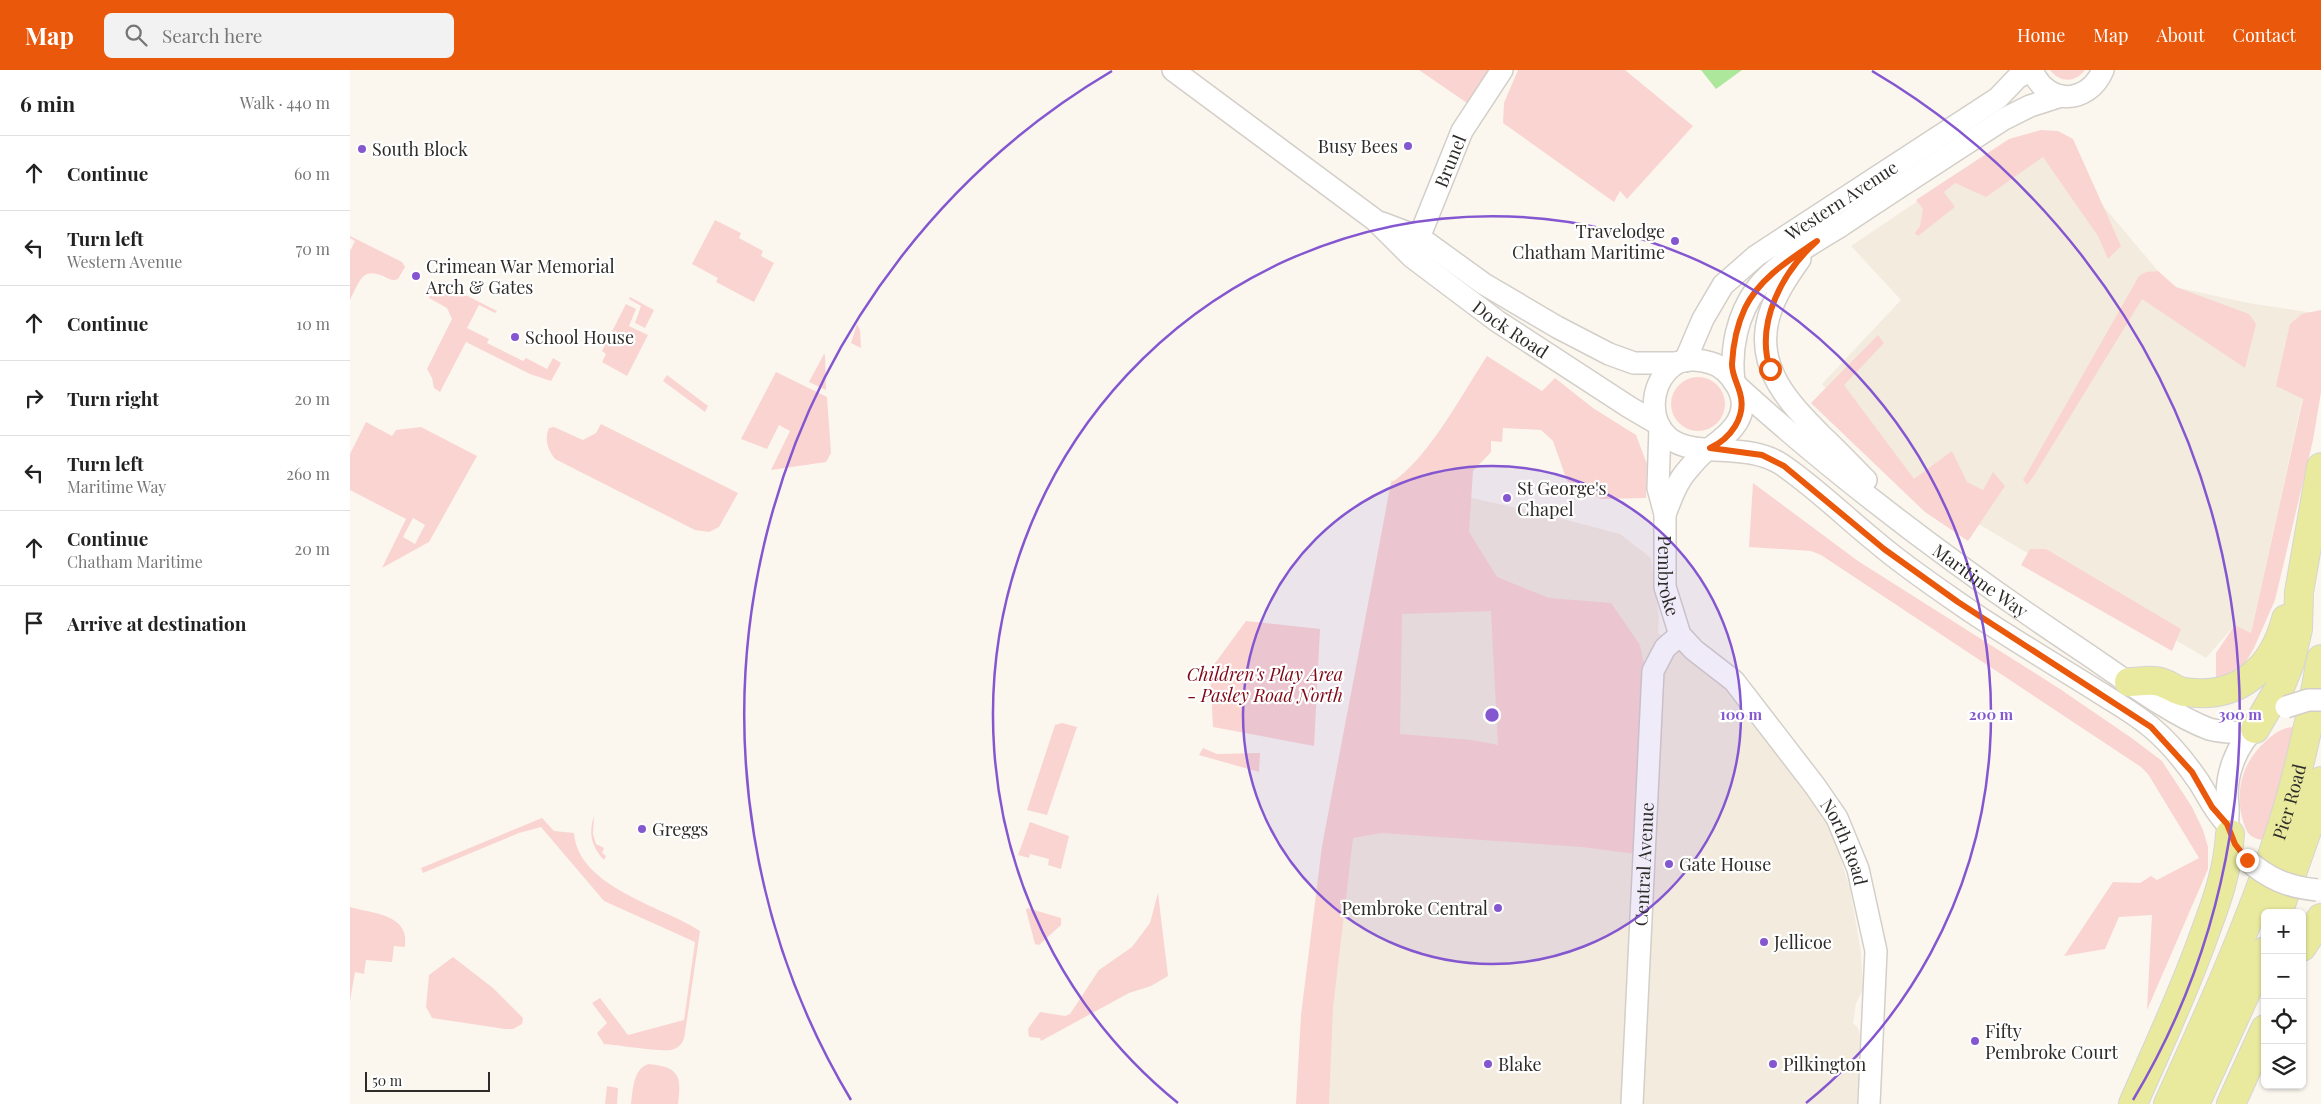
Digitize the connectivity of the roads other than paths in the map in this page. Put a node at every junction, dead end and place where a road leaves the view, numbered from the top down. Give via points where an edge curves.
1 (1173, 70) edge
2 (1502, 70) edge
3 (2031, 70) edge
4 (2102, 70) edge
5 (2061, 96) junction
6 (1436, 194) junction
7 (1375, 220) junction
8 (1419, 237) junction
9 (1817, 241) junction
10 (1444, 256) junction
11 (1412, 257) junction
12 (1681, 362) junction
13 (1735, 384) junction
14 (1659, 425) junction
15 (1710, 448) junction
16 (2321, 468) edge
17 (1889, 513) junction
18 (1665, 514) junction
19 (2299, 592) junction
20 (1680, 635) junction
21 (2321, 659) edge
22 (2130, 682) junction
23 (2321, 700) edge
24 (2252, 731) junction
25 (2321, 781) edge
26 (2229, 829) junction
27 (2319, 889) edge
28 (2279, 909) edge
29 (2321, 918) edge
30 (2306, 941) edge
31 (2264, 954) edge
32 (2261, 1039) edge
33 (1632, 1104) edge
34 (1869, 1104) edge
35 (2133, 1104) edge
36 (2168, 1104) edge
37 (2195, 1104) edge
38 (2231, 1104) edge

1 - 7 street, Dock Road
2 - 6 street, Brunel via 1462,131
3 - 5 street via 2043,87
3 - 12 street, Western Avenue via 2017,78 1998,98 1734,273 1712,302
4 - 5 street, Western Avenue via 2092,87 2084,93
5 - 9 street, Western Avenue via 2004,119
6 - 8 street, Brunel
6 - 10 street via 1437,231
7 - 8 street, Dock Road
7 - 11 street, Dock Road
8 - 10 street, Dock Road
8 - 11 street, Brunel
9 - 13 street, Western Avenue via 1761,283 1746,306 1736,334 1732,364
9 - 17 street via 1798,261 1771,309 1766,340 1768,361 1786,398 1875,489
10 - 12 street, Dock Road via 1500,294 1609,354 1634,363
11 - 14 street, Dock Road via 1498,321
12 - 13 street via 1702,361 1717,365
12 - 14 street via 1662,378 1655,394
13 - 15 street via 1741,398 1737,424 1722,442
13 - 17 street, Maritime Way via 1786,431
14 - 15 street via 1668,437 1678,443 1696,449
14 - 18 street, Pembroke via 1658,488
15 - 18 street, Pembroke via 1680,478
15 - 26 street, Maritime Way via 1762,455 1784,466 1884,549 1958,602 2147,724 2192,772
16 - 19 main road
17 - 22 street, Maritime Way via 1939,552
18 - 20 street, Pembroke via 1665,587
19 - 22 main road via 2291,599 2278,644 2269,660 2244,682 2225,690 2200,694 2180,692 2160,682
19 - 24 main road via 2298,629 2290,663 2281,685
20 - 33 street, Central Avenue via 1665,648 1653,671
20 - 34 street, North Road via 1734,681 1809,779 1837,818 1858,869 1876,951
21 - 36 main road, Pier Road via 2308,730 2277,842 2226,975
22 - 24 street, Maritime Way via 2198,724 2222,732
23 - 24 street, bridge via 2308,700 2286,707
24 - 26 street via 2237,753 2228,776
25 - 28 main road, Pier Road via 2310,826
26 - 27 street, Maritime Way, bridge via 2247,860 2261,873 2297,888
26 - 35 main road via 2227,866 2220,891 2176,1007
29 - 30 main road
31 - 37 main road
32 - 38 main road

